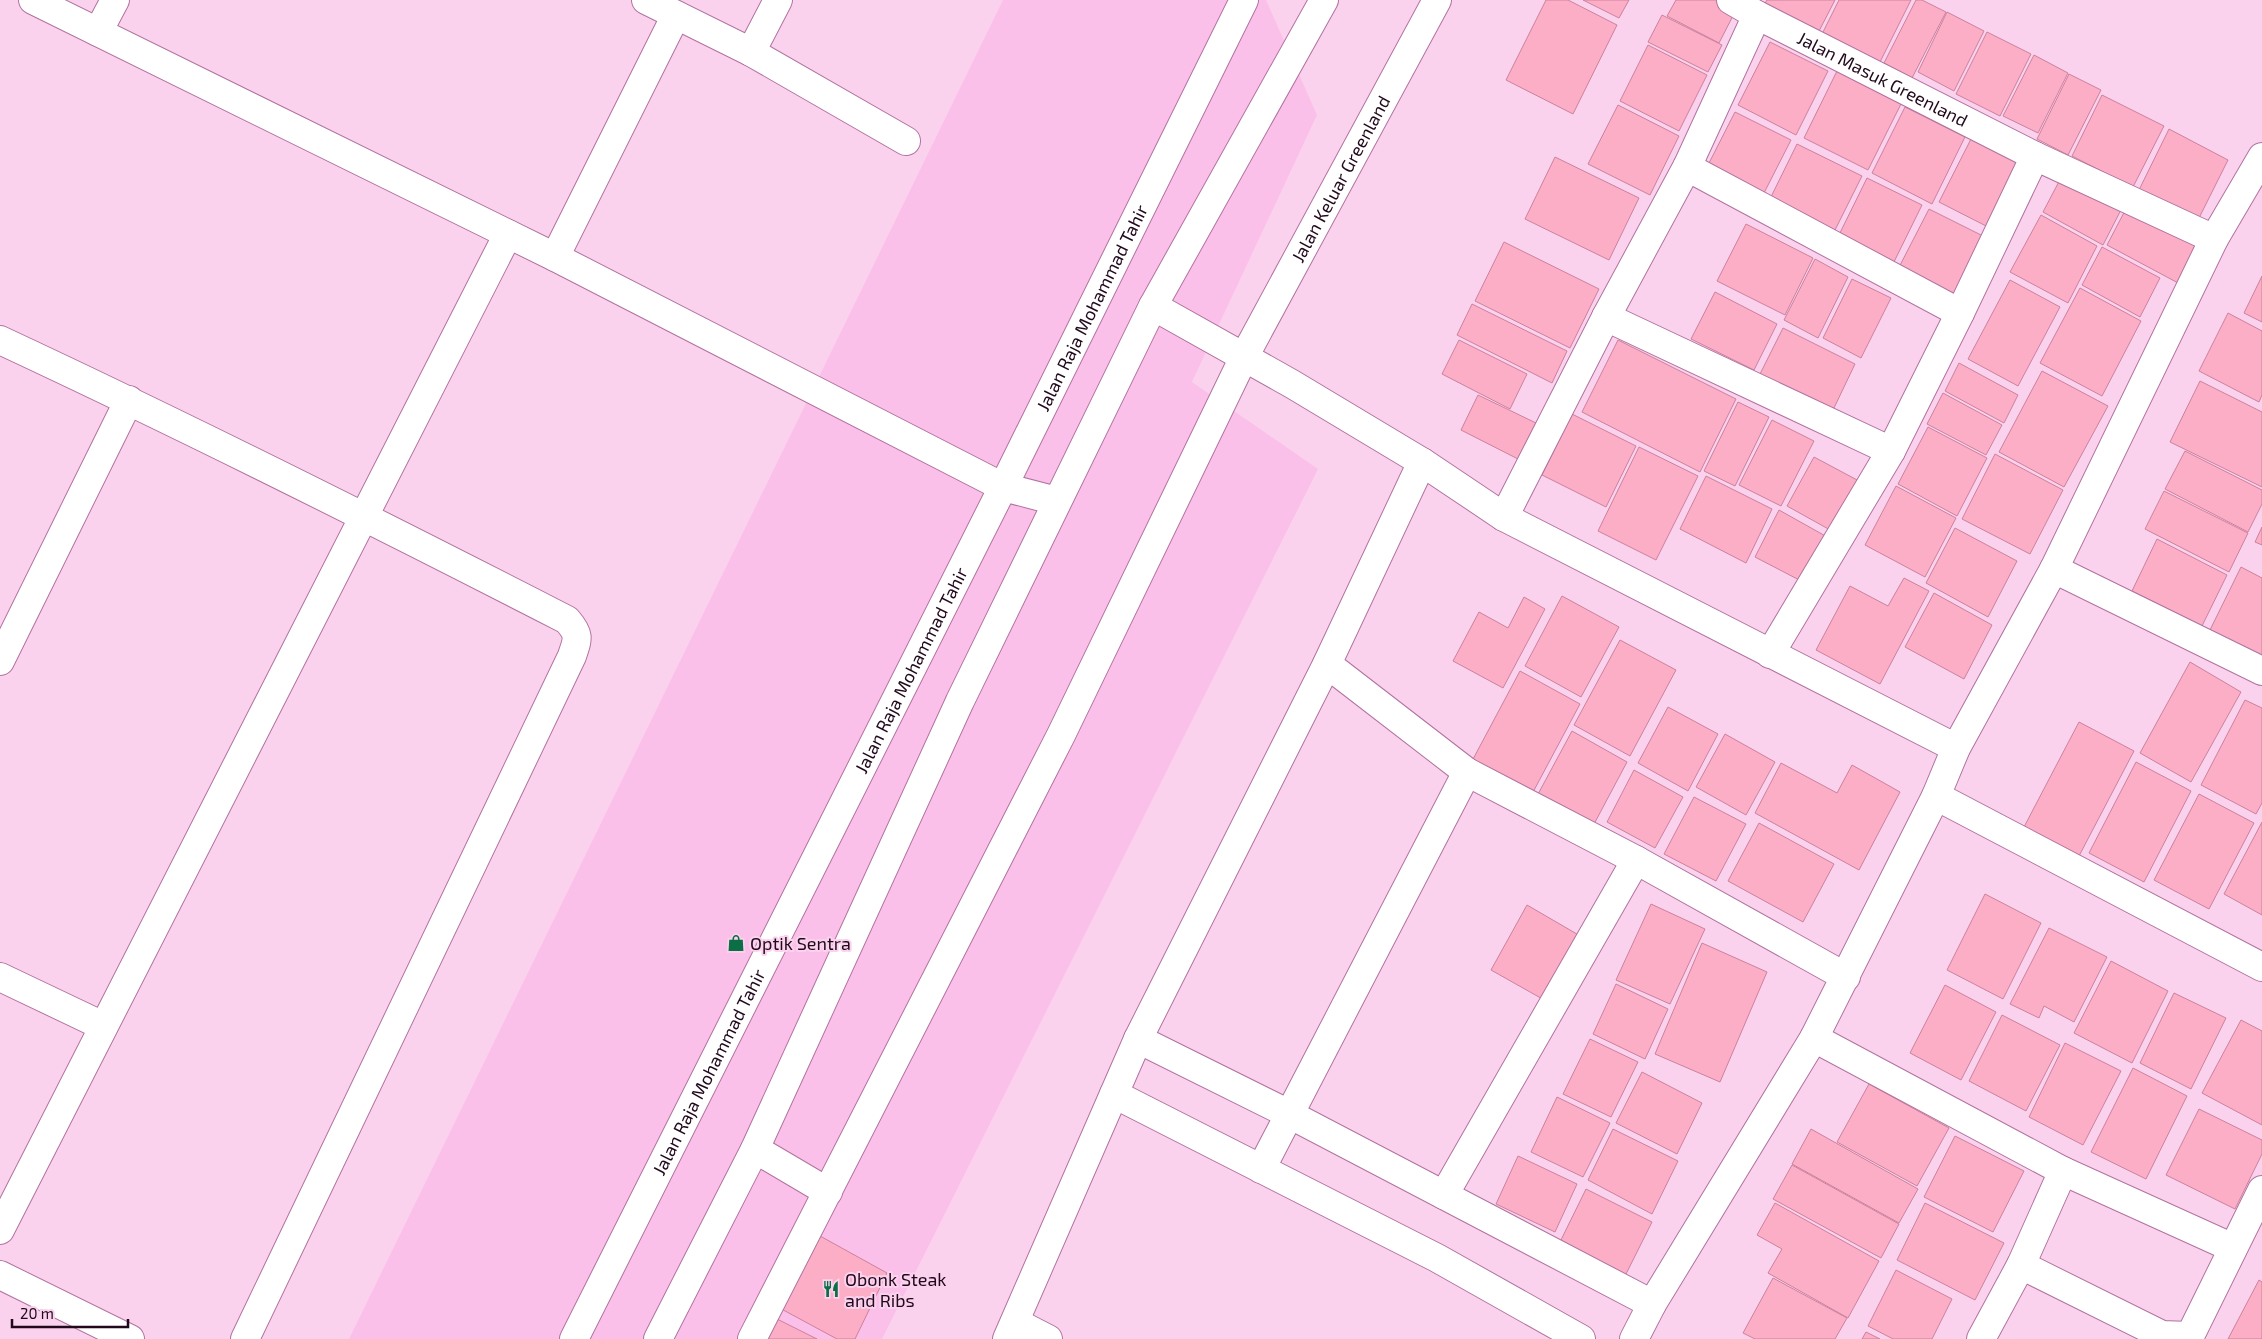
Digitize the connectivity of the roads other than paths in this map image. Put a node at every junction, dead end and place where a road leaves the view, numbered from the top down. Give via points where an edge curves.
1 (33, 0) edge
2 (115, 0) edge
3 (646, 0) edge
4 (778, 0) edge
5 (1244, 0) edge
6 (1324, 0) edge
7 (1437, 0) edge
8 (1732, 0) edge
9 (676, 15) junction
10 (1757, 15) junction
11 (98, 32) junction
12 (751, 52) junction
13 (906, 141) dead end
14 (2036, 156) junction
15 (2262, 157) edge
16 (1686, 168) junction
17 (508, 234) junction
18 (2214, 239) junction
19 (555, 257) junction
20 (1154, 306) junction
21 (1960, 314) junction
22 (1606, 317) junction
23 (0, 340) edge
24 (1244, 357) junction
25 (129, 400) junction
26 (1891, 450) junction
27 (1422, 462) junction
28 (1003, 487) junction
29 (1057, 501) junction
30 (364, 515) junction
31 (1504, 517) junction
32 (2054, 569) junction
33 (1770, 654) junction
34 (0, 661) edge
35 (1327, 664) junction
36 (2262, 671) edge
37 (1956, 748) junction
38 (1468, 772) junction
39 (1936, 796) junction
40 (1636, 860) junction
41 (2262, 968) edge
42 (0, 977) edge
43 (1846, 977) junction
44 (103, 1026) junction
45 (1814, 1038) junction
46 (1138, 1039) junction
47 (1114, 1094) junction
48 (1289, 1114) junction
49 (756, 1149) junction
50 (1261, 1169) junction
51 (2063, 1171) junction
52 (2262, 1190) edge
53 (828, 1192) junction
54 (1444, 1195) junction
55 (0, 1230) edge
56 (2233, 1248) junction
57 (2021, 1265) junction
58 (0, 1275) edge
59 (1652, 1304) junction
60 (1011, 1330) edge
61 (130, 1339) edge
62 (245, 1339) edge
63 (574, 1339) edge
64 (658, 1339) edge
65 (752, 1339) edge
66 (1048, 1339) edge
67 (1581, 1339) edge
68 (1634, 1339) edge
69 (1981, 1339) edge

1 - 11 street
2 - 11 street
3 - 9 street
4 - 12 street
5 - 28 street, Jalan Raja Mohammad Tahir
6 - 20 street
7 - 24 street, Jalan Keluar Greenland
8 - 10 street, Jalan Masuk Greenland
9 - 12 street
9 - 19 street
10 - 14 street, Jalan Masuk Greenland
10 - 16 street
11 - 17 street
12 - 13 street
14 - 18 street, Jalan Masuk Greenland
14 - 21 street
15 - 18 street
16 - 21 street
16 - 22 street
17 - 19 street
17 - 30 street
18 - 32 street
19 - 28 street
20 - 24 street
20 - 29 street
21 - 26 street
22 - 26 street
22 - 31 street
23 - 25 street
24 - 27 street
24 - 53 street, Jalan Keluar Greenland via 1061,735
25 - 30 street
25 - 34 street
26 - 33 street
27 - 31 street
27 - 35 street
28 - 29 street
28 - 63 street, Jalan Raja Mohammad Tahir
29 - 49 street via 960,701
30 - 44 street
30 - 62 street via 567,620 577,631 577,641
31 - 33 street
32 - 36 street
32 - 37 street
33 - 37 street
35 - 38 street
35 - 46 street
37 - 39 street
38 - 40 street
38 - 48 street
39 - 41 street
39 - 43 street
40 - 43 street
40 - 54 street
42 - 44 street
43 - 45 street
44 - 55 street
45 - 51 street
45 - 59 street
46 - 47 street
46 - 48 street
47 - 50 street
47 - 60 street
48 - 50 street
48 - 54 street
49 - 53 street
49 - 64 street
50 - 67 street via 1437,1258
51 - 56 street
51 - 57 street
52 - 56 street
53 - 65 street, Jalan Keluar Greenland
54 - 59 street
56 - 57 street via 2190,1336 2162,1335
57 - 69 street
58 - 61 street
59 - 68 street
60 - 66 street

